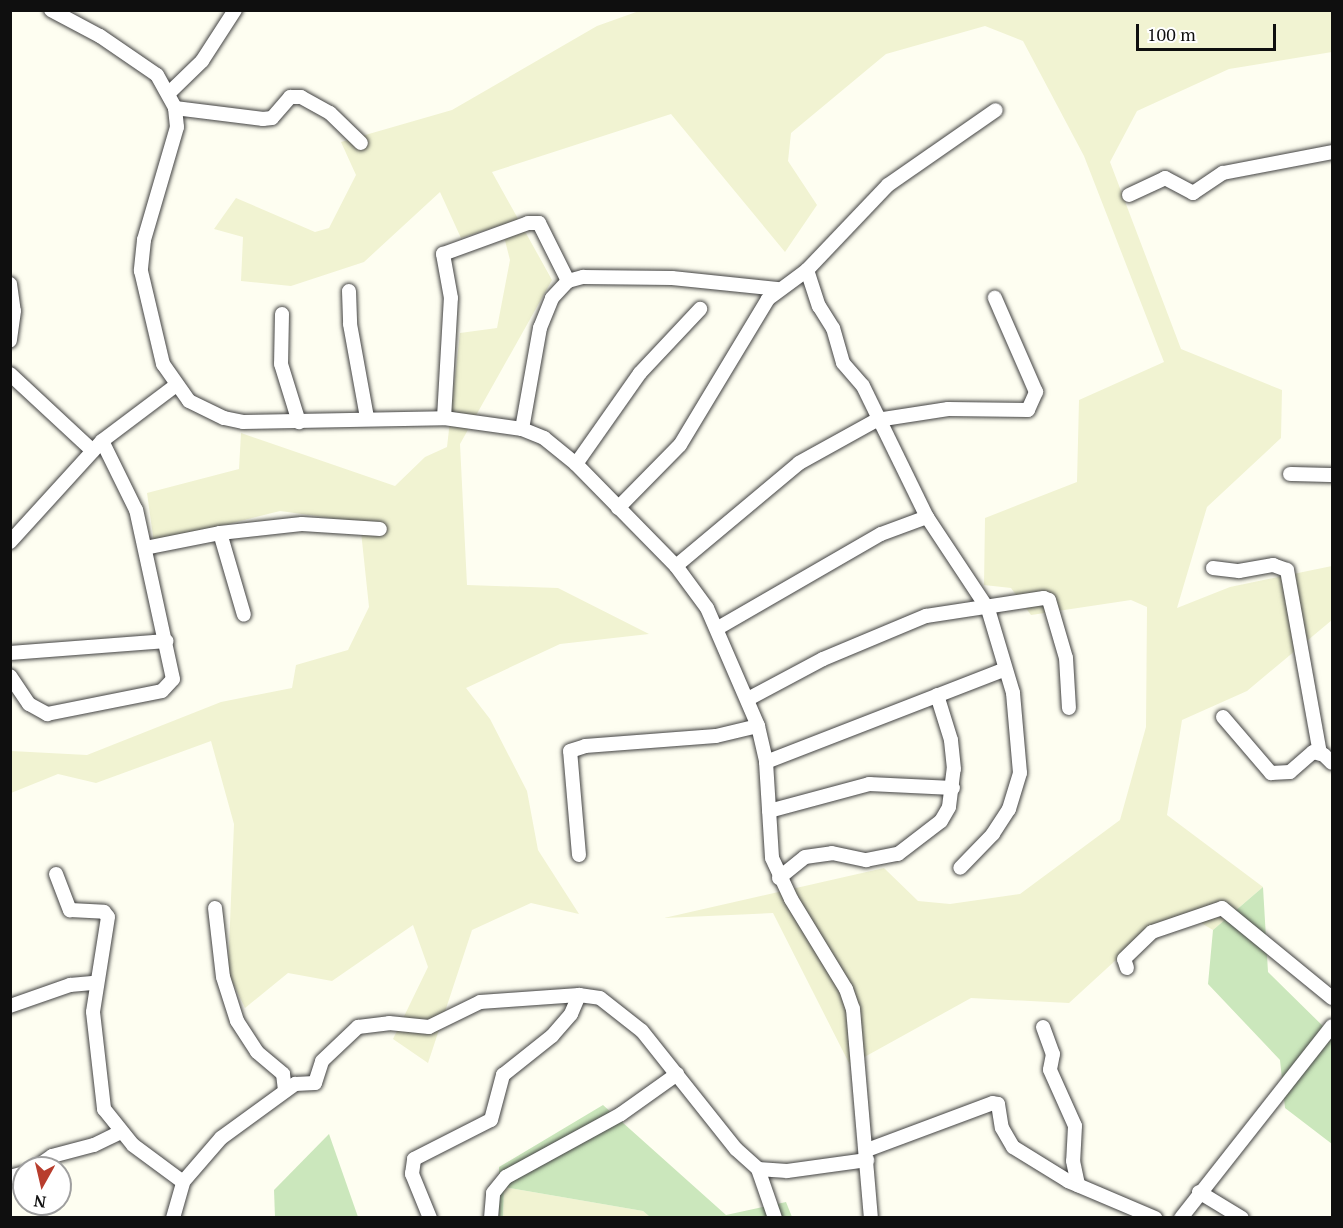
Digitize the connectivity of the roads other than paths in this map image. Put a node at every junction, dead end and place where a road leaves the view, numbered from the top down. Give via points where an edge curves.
1 (51, 10) edge
2 (234, 11) edge
3 (168, 93) junction
4 (175, 108) junction
5 (996, 110) dead end
6 (361, 143) dead end
7 (1332, 152) edge
8 (1128, 195) dead end
9 (807, 270) junction
10 (568, 281) junction
11 (10, 284) edge
12 (779, 290) junction
13 (349, 291) dead end
14 (995, 298) dead end
15 (700, 309) dead end
16 (282, 314) dead end
17 (10, 341) edge
18 (10, 374) edge
19 (175, 386) junction
20 (367, 418) junction
21 (444, 418) junction
22 (877, 420) junction
23 (299, 422) junction
24 (522, 429) junction
25 (97, 446) junction
26 (576, 464) junction
27 (1290, 474) dead end
28 (1332, 475) edge
29 (618, 508) junction
30 (927, 517) junction
31 (380, 529) dead end
32 (220, 533) junction
33 (10, 542) edge
34 (145, 548) junction
35 (676, 566) junction
36 (1213, 568) dead end
37 (988, 609) junction
38 (244, 615) dead end
39 (718, 628) junction
40 (167, 641) junction
41 (10, 653) edge
42 (1004, 670) junction
43 (10, 676) edge
44 (937, 695) junction
45 (748, 699) junction
46 (1069, 708) dead end
47 (1223, 717) dead end
48 (758, 726) junction
49 (1320, 753) junction
50 (765, 762) junction
51 (1332, 763) edge
52 (953, 788) junction
53 (769, 811) junction
54 (579, 855) dead end
55 (960, 868) dead end
56 (56, 874) dead end
57 (779, 878) junction
58 (215, 908) dead end
59 (1127, 968) dead end
60 (94, 982) junction
61 (579, 995) junction
62 (1332, 998) edge
63 (10, 1006) edge
64 (1332, 1026) edge
65 (1043, 1027) dead end
66 (677, 1074) junction
67 (285, 1091) junction
68 (122, 1132) junction
69 (867, 1155) junction
70 (52, 1156) edge
71 (758, 1169) junction
72 (183, 1182) junction
73 (1078, 1185) junction
74 (1199, 1192) junction
75 (173, 1218) edge
76 (430, 1218) edge
77 (491, 1218) edge
78 (775, 1218) edge
79 (871, 1218) edge
80 (1155, 1218) edge
81 (1180, 1218) edge
82 (1242, 1218) edge

1 - 3 street via 100,36 157,75
2 - 3 street via 202,61
3 - 4 street
4 - 6 street via 263,119 272,118 290,97 301,96 330,113
4 - 19 street via 177,127 144,240 141,271 156,344
5 - 9 street via 888,185
7 - 8 street via 1223,173 1193,193 1165,177
9 - 12 street
9 - 22 street via 819,306 833,328 843,363 863,386
10 - 12 street via 583,277 672,278
10 - 21 street via 539,223 528,223 442,254 451,297
10 - 24 street via 552,298 540,328
11 - 17 street via 14,310
12 - 29 street via 759,314 680,445
13 - 20 street via 350,324
14 - 22 street via 1035,392 1028,410 948,410
15 - 26 street via 640,373
16 - 23 street via 280,364
18 - 25 street
19 - 23 street via 189,401 224,418 270,424
19 - 25 street
20 - 21 street
20 - 23 street
21 - 24 street
22 - 30 street
22 - 35 street via 799,463
24 - 26 street via 544,438
25 - 33 street
25 - 34 street via 136,510
26 - 29 street
27 - 28 street
29 - 35 street
30 - 37 street
30 - 39 street via 881,534
31 - 32 street via 302,524
32 - 34 street
32 - 38 street
34 - 40 street
35 - 39 street
36 - 49 street via 1239,571 1273,565 1287,570
37 - 42 street
37 - 45 street via 926,616 879,634
37 - 46 street via 1037,598 1049,600 1066,658
39 - 45 street
40 - 41 street
40 - 43 street via 173,679 162,691 46,714 29,704
42 - 44 street
42 - 55 street via 1013,693 1020,773 1009,809 993,834
44 - 50 street
44 - 52 street via 951,740
45 - 48 street
47 - 49 street via 1271,773 1290,772 1304,758
48 - 50 street
48 - 54 street via 716,736 585,746 570,751
49 - 51 street
50 - 53 street
52 - 53 street via 869,784
52 - 57 street via 941,821 898,854 866,860 832,853 805,858
53 - 57 street via 772,858
56 - 60 street via 70,910 104,912 108,917 103,958
57 - 69 street via 846,989 853,1009
58 - 67 street via 223,977 237,1021 257,1052 283,1074
59 - 62 street via 1124,959 1152,932 1222,908
60 - 63 street via 70,985
60 - 68 street via 93,1026 102,1102 106,1114
61 - 66 street via 600,998 632,1022
61 - 67 street via 480,1002 429,1027 388,1023 358,1027 322,1061 315,1083 295,1084
61 - 76 street via 571,1014 552,1036 503,1075 491,1120 414,1159 412,1174
64 - 74 street
65 - 73 street via 1053,1053 1050,1070 1075,1126 1073,1161
66 - 71 street via 736,1149
66 - 77 street via 621,1114 506,1177 493,1193
67 - 72 street via 221,1138
68 - 70 street via 84,1149
68 - 72 street via 133,1145
69 - 71 street via 786,1171
69 - 73 street via 993,1103 998,1104 1002,1128 1013,1147
69 - 79 street
71 - 78 street
72 - 75 street
73 - 80 street
74 - 81 street
74 - 82 street

